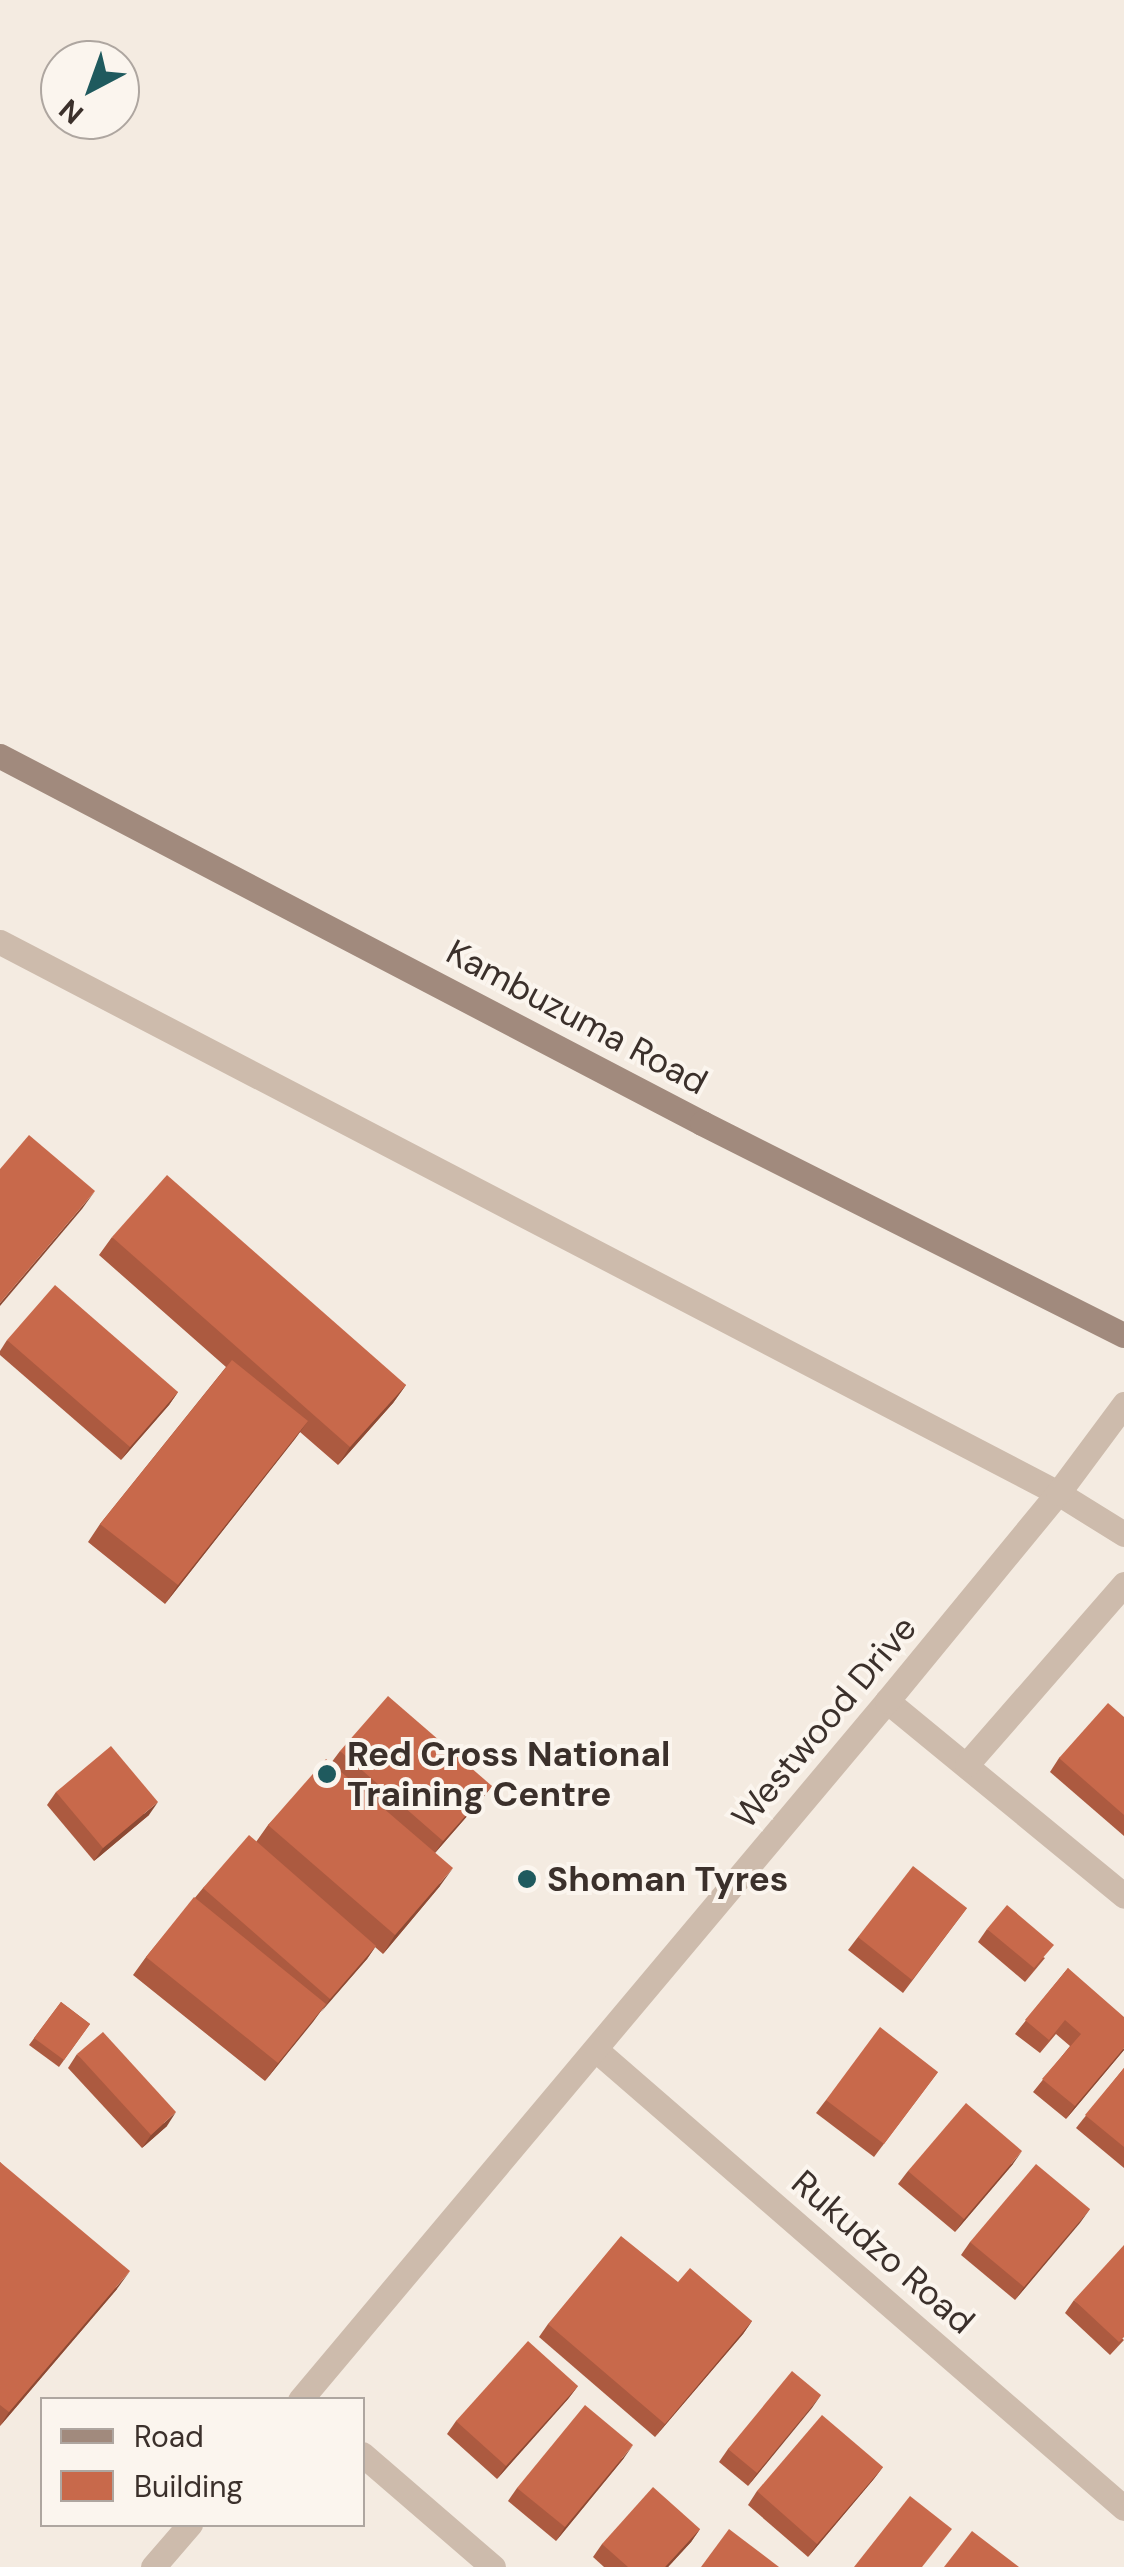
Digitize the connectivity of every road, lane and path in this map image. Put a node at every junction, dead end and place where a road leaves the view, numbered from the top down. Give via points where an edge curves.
1 (0, 756) edge
2 (0, 942) edge
3 (1124, 1334) edge
4 (1124, 1404) edge
5 (1058, 1494) junction
6 (1124, 1534) edge
7 (1124, 1584) edge
8 (887, 1701) junction
9 (967, 1764) junction
10 (1124, 1896) edge
11 (596, 2050) junction
12 (303, 2397) edge
13 (365, 2457) edge
14 (1124, 2508) edge
15 (187, 2527) edge
16 (153, 2567) edge
17 (493, 2567) edge

1 - 3 main road, Kambuzuma Road via 702,1123
2 - 5 street
4 - 5 street, Westwood Drive
5 - 6 street
5 - 8 street, Westwood Drive
7 - 9 street
8 - 9 street
8 - 11 street, Westwood Drive
9 - 10 street
11 - 12 street, Westwood Drive
11 - 14 street, Rukudzo Road
13 - 17 street
15 - 16 street

